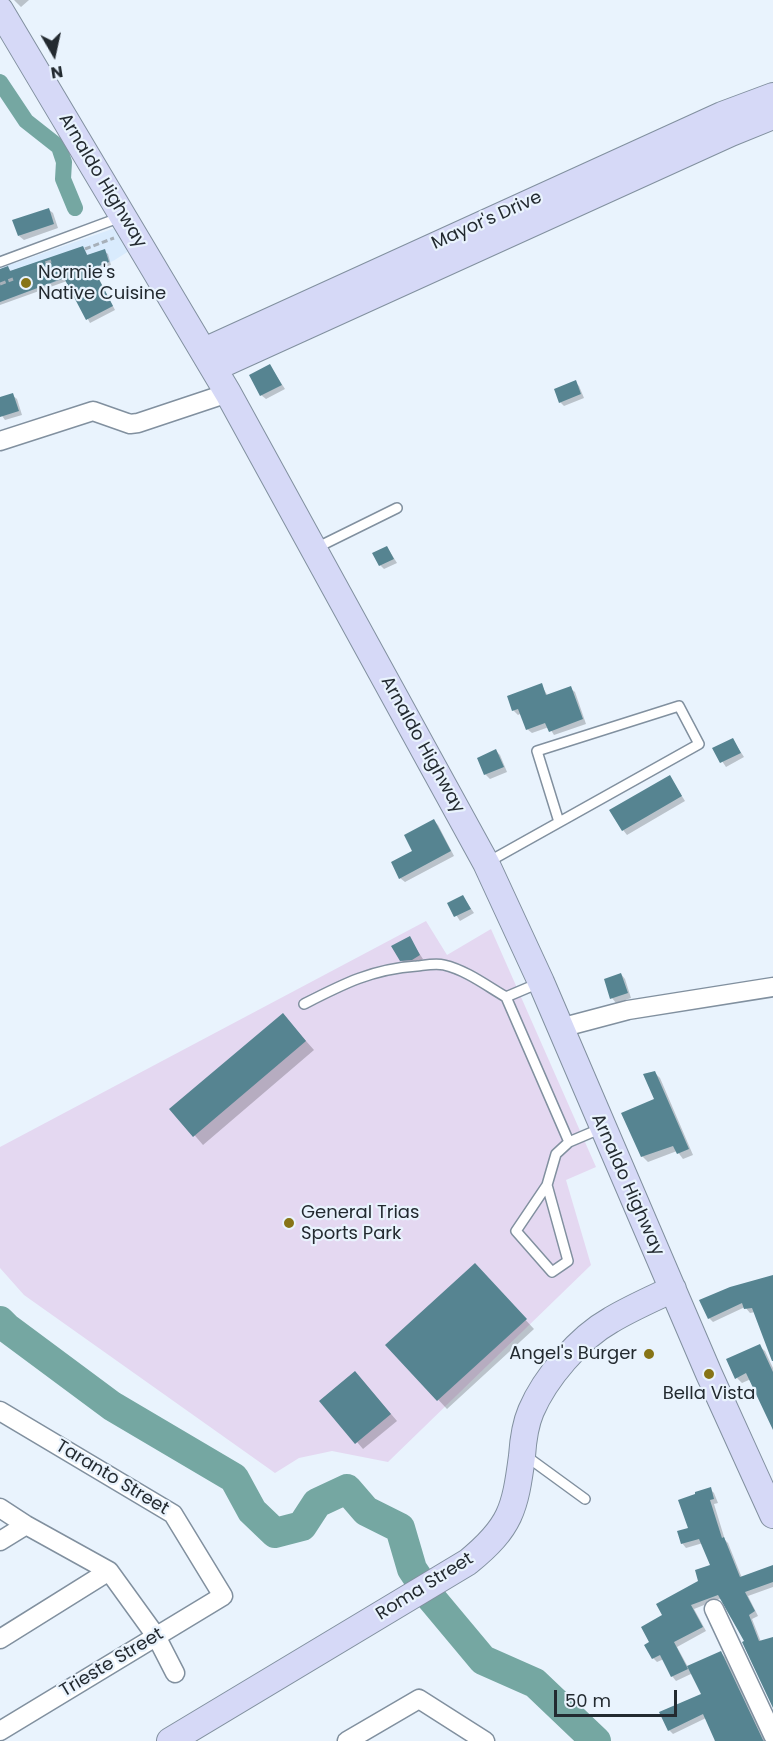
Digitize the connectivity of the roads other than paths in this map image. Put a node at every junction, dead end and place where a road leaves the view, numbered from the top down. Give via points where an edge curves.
1 (0, 10) edge
2 (773, 96) edge
3 (773, 116) edge
4 (641, 163) junction
5 (128, 224) junction
6 (0, 262) edge
7 (209, 359) junction
8 (228, 393) junction
9 (0, 441) edge
10 (397, 507) dead end
11 (315, 549) junction
12 (559, 822) junction
13 (486, 863) junction
14 (541, 982) junction
15 (773, 987) edge
16 (506, 997) junction
17 (303, 1004) dead end
18 (560, 1028) junction
19 (602, 1128) junction
20 (568, 1142) junction
21 (547, 1185) junction
22 (677, 1298) junction
23 (0, 1411) edge
24 (522, 1452) junction
25 (585, 1499) dead end
26 (0, 1508) edge
27 (773, 1515) edge
28 (26, 1525) junction
29 (0, 1541) edge
30 (109, 1571) junction
31 (223, 1596) joint
32 (714, 1609) dead end
33 (156, 1636) junction
34 (0, 1639) edge
35 (175, 1673) dead end
36 (0, 1731) edge
37 (773, 1735) edge
38 (170, 1741) edge
39 (347, 1741) edge
40 (485, 1741) edge

1 - 5 main road, Arnaldo Highway
2 - 4 main road, Mayor's Drive via 741,107
3 - 4 main road, Mayor's Drive
4 - 7 main road, Mayor's Drive
5 - 6 lane
5 - 7 main road, Arnaldo Highway
7 - 8 main road, Arnaldo Highway
8 - 9 street via 138,423 130,424 93,411
8 - 11 main road, Arnaldo Highway
10 - 11 lane
11 - 13 main road, Arnaldo Highway
12 - 12 lane via 699,744 679,706 537,751
12 - 13 lane
13 - 14 main road, Arnaldo Highway
14 - 16 lane
14 - 18 main road, Arnaldo Highway
15 - 18 street via 628,1010
16 - 17 lane via 473,977 446,965 432,964 375,971
16 - 20 lane
18 - 19 main road, Arnaldo Highway
19 - 20 lane
19 - 22 main road, Arnaldo Highway
20 - 21 lane via 556,1154
21 - 21 lane via 516,1231 552,1272 568,1261
22 - 24 main road, Roma Street via 609,1321 576,1348 541,1390 530,1412
22 - 27 main road, Arnaldo Highway
23 - 31 street, Taranto Street via 173,1514
24 - 25 lane
24 - 38 main road, Roma Street via 517,1495 507,1521 491,1543 468,1562
26 - 28 street
28 - 29 street
28 - 30 street
30 - 33 street
30 - 34 street
31 - 33 street, Trieste Street
32 - 37 street
33 - 35 street
33 - 36 street, Trieste Street
39 - 40 street via 419,1699

